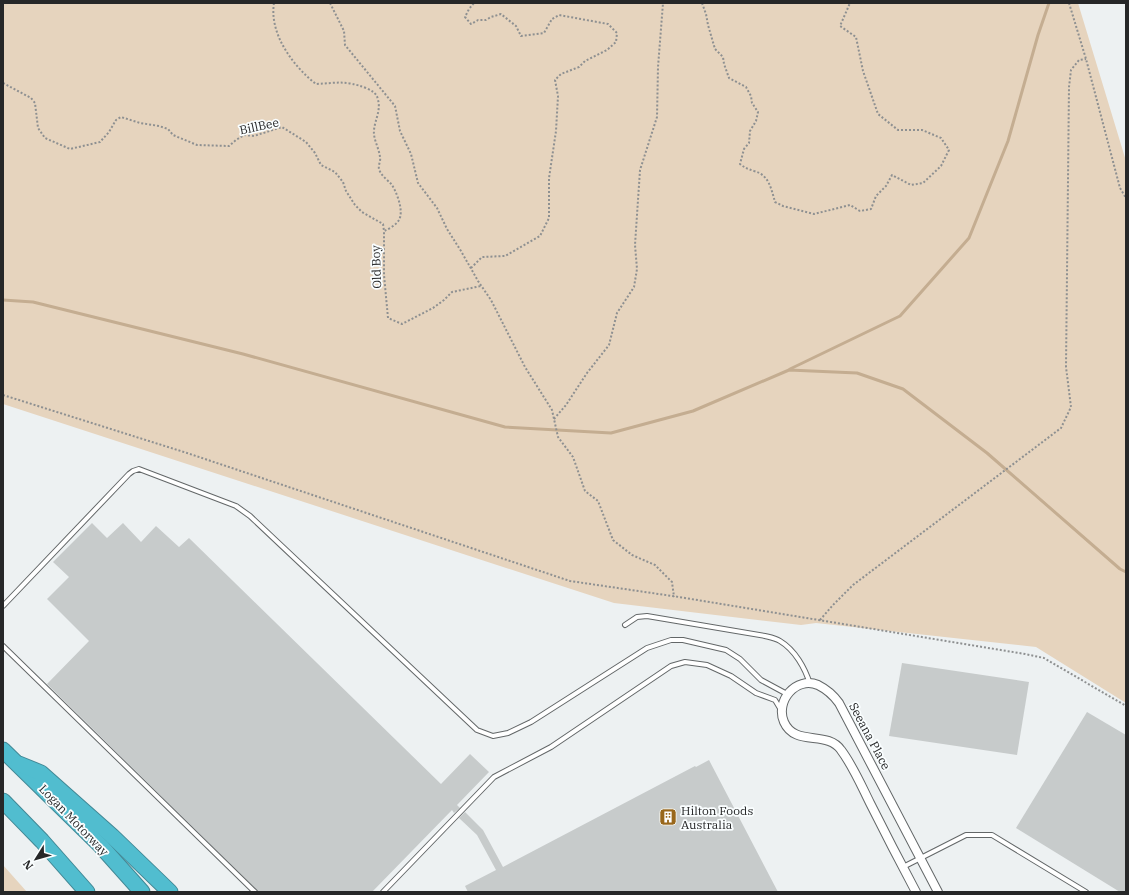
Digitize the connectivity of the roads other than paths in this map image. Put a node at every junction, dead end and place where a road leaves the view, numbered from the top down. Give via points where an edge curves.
1 (3, 606) edge
2 (625, 625) dead end
3 (3, 646) edge
4 (810, 684) junction
5 (787, 694) junction
6 (782, 712) junction
7 (3, 750) edge
8 (19, 764) junction
9 (3, 801) edge
10 (920, 858) junction
11 (902, 867) junction
12 (87, 892) edge
13 (142, 892) edge
14 (170, 892) edge
15 (255, 892) edge
16 (383, 892) edge
17 (916, 892) edge
18 (938, 892) edge
19 (1086, 892) edge

1 - 5 lane via 129,474 139,469 236,506 250,516 477,730 493,736 508,733 531,722 647,648 671,640 683,640 726,650 740,658 761,680
2 - 4 lane via 637,617 647,616 765,636 779,641 790,650 799,660
3 - 15 lane
4 - 5 street via 800,685
4 - 10 street, Seeana Place via 818,685 839,703
5 - 6 street
6 - 11 street via 784,722 800,737 829,741 840,748 854,770
6 - 16 lane via 775,700 756,693 731,676 707,665 685,662 671,666 551,747 494,777
7 - 8 highway, Logan Motorway
8 - 13 highway, Logan Motorway via 101,846
8 - 14 highway via 41,773
9 - 12 highway
10 - 11 lane
10 - 18 street, Seeana Place
10 - 19 lane via 966,835 992,835
11 - 17 street

